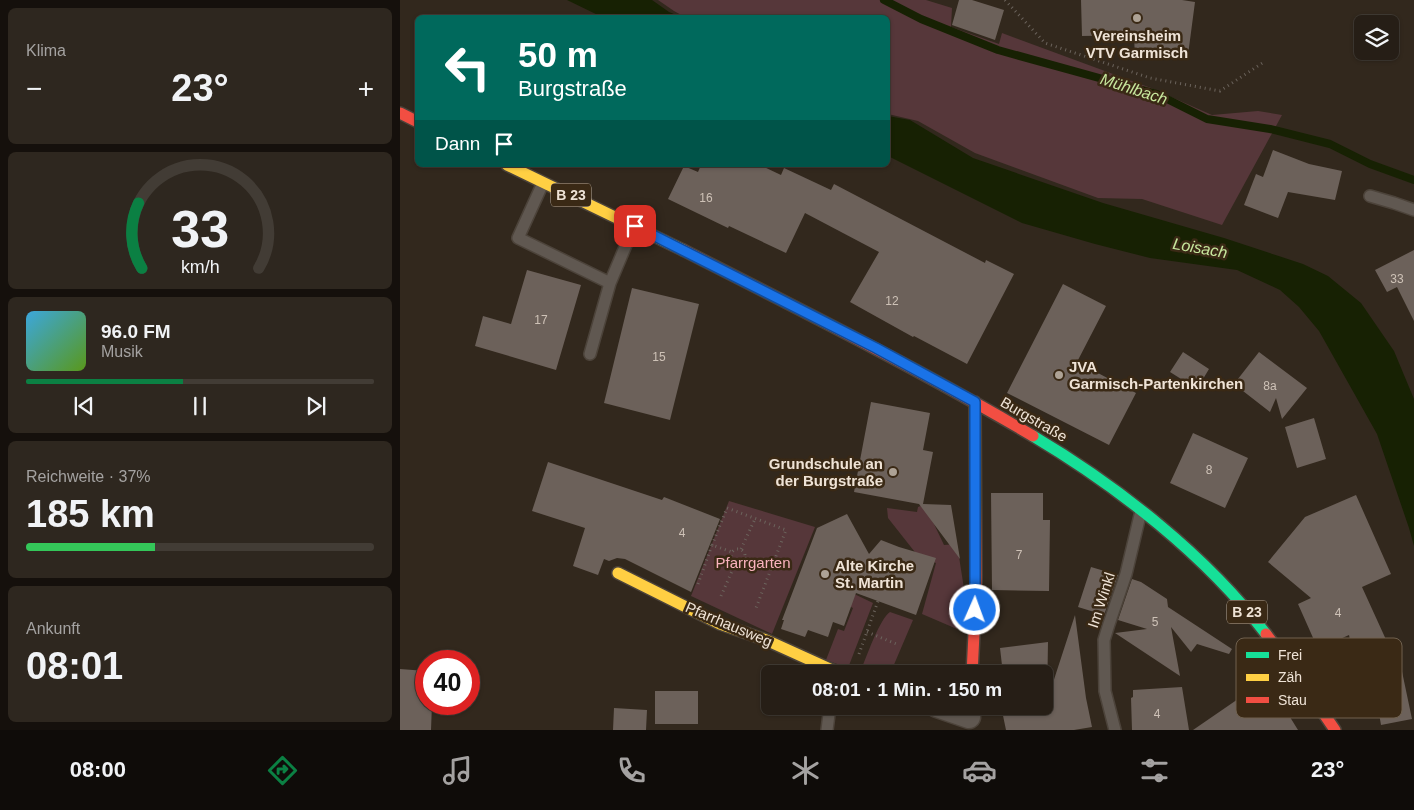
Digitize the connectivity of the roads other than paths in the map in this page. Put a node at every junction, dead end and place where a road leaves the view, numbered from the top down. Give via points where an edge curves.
1 (400, 113) edge
2 (415, 120) edge
3 (511, 167) edge
4 (544, 183) junction
5 (1370, 196) dead end
6 (1414, 210) edge
7 (635, 226) junction
8 (610, 283) junction
9 (590, 354) dead end
10 (975, 402) junction
11 (1141, 510) junction
12 (618, 573) dead end
13 (1269, 638) edge
14 (819, 665) edge
15 (972, 665) edge
16 (829, 715) edge
17 (1327, 718) edge
18 (827, 730) edge
19 (1115, 730) edge
20 (1335, 730) edge

1 - 2 main road
3 - 4 main road, Burgstraße / B 23
4 - 7 main road, Burgstraße / B 23
4 - 8 lane via 518,238
5 - 6 lane
7 - 8 lane
7 - 10 main road, Burgstraße / B 23
8 - 9 lane
10 - 11 main road, Burgstraße / B 23 via 1063,454
10 - 15 main road via 976,593
11 - 13 main road, Burgstraße / B 23 via 1206,566
11 - 19 lane, Im Winkl via 1126,574 1104,640 1105,690
12 - 14 main road, Pfarrhausweg via 720,624 766,640
16 - 18 lane
17 - 20 main road, Burgstraße / B 23

